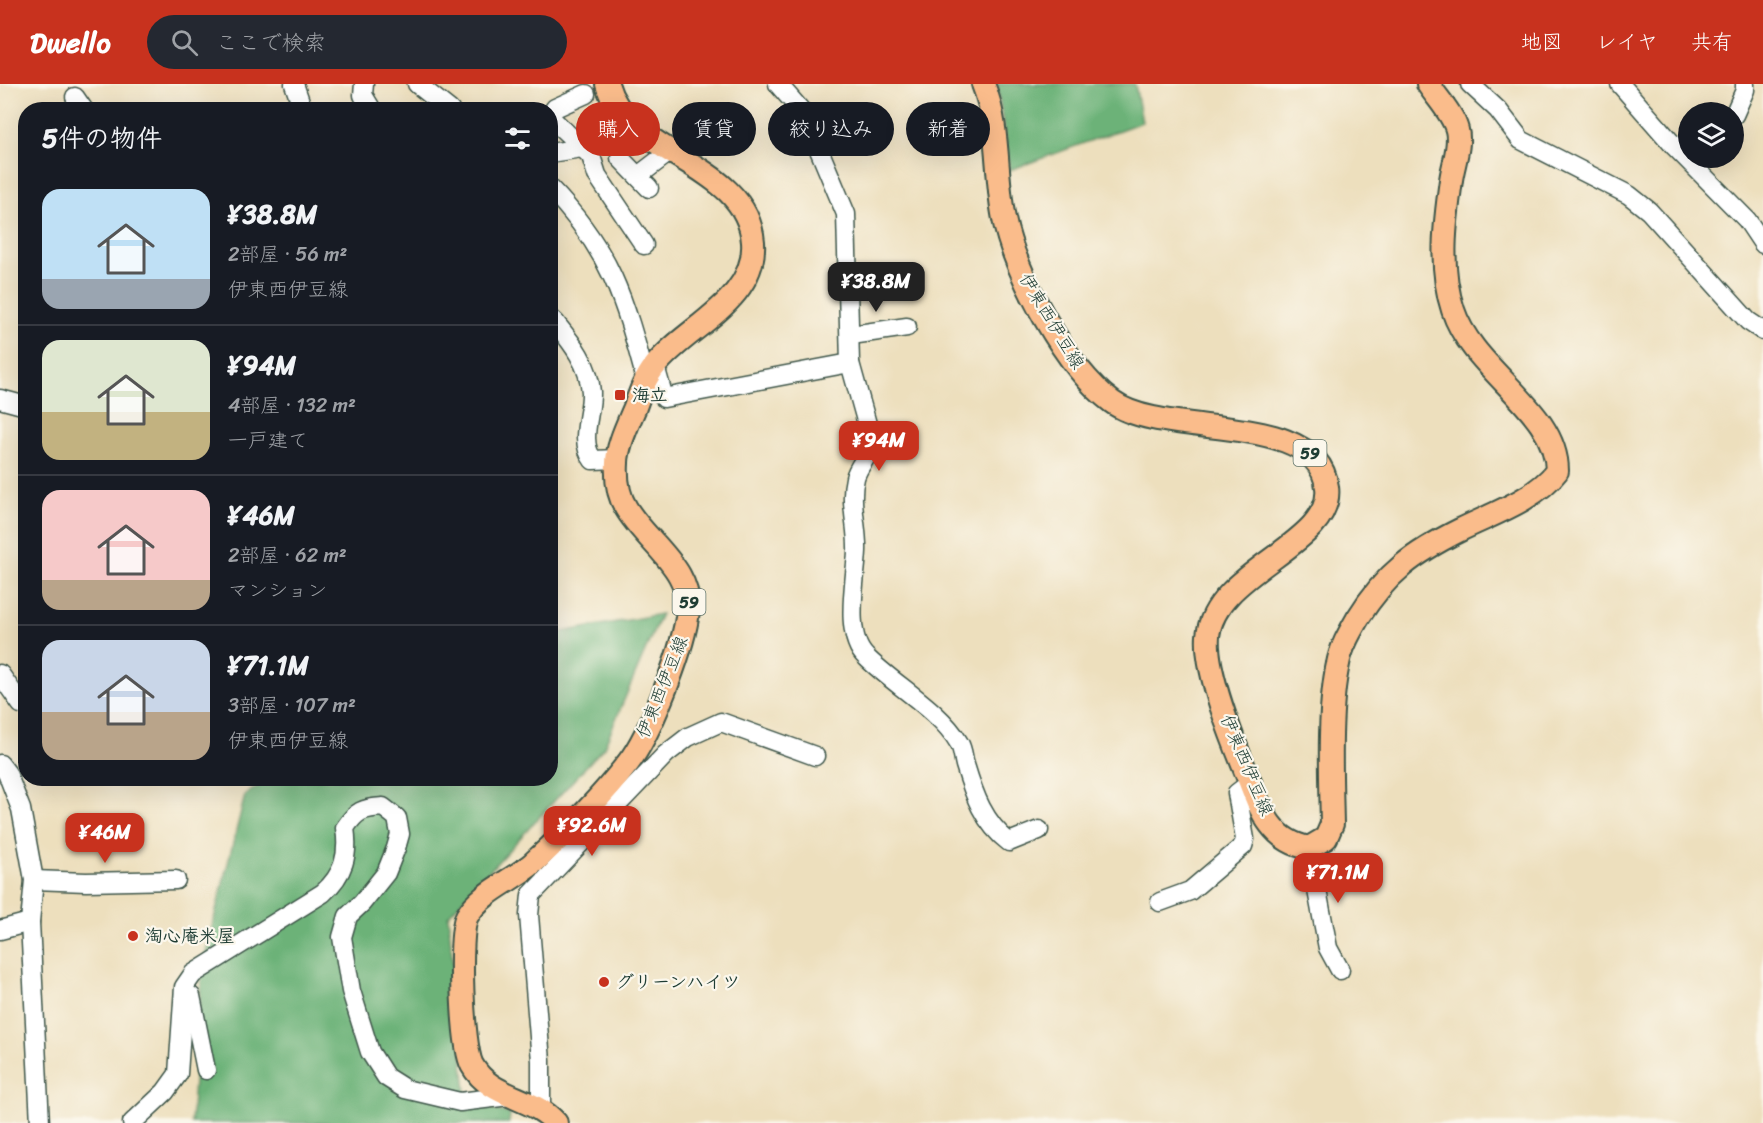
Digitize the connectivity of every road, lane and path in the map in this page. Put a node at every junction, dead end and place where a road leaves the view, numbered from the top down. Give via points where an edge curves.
1 (294, 84) edge
2 (364, 84) edge
3 (607, 84) edge
4 (778, 84) edge
5 (983, 84) edge
6 (1428, 84) edge
7 (1470, 84) edge
8 (1620, 84) edge
9 (1745, 84) edge
10 (421, 85) edge
11 (586, 94) dead end
12 (300, 102) edge
13 (367, 102) edge
14 (441, 102) edge
15 (1740, 102) edge
16 (558, 107) edge
17 (558, 125) edge
18 (1678, 141) edge
19 (576, 142) edge
20 (576, 149) edge
21 (672, 150) joint
22 (558, 152) edge
23 (591, 156) edge
24 (680, 156) edge
25 (620, 158) dead end
26 (1702, 168) edge
27 (558, 196) edge
28 (1763, 244) edge
29 (644, 245) dead end
30 (558, 326) edge
31 (907, 327) dead end
32 (1763, 331) edge
33 (851, 335) junction
34 (850, 363) junction
35 (650, 373) junction
36 (0, 399) edge
37 (18, 404) edge
38 (617, 459) junction
39 (0, 674) edge
40 (18, 700) edge
41 (815, 756) dead end
42 (0, 764) edge
43 (1250, 783) junction
44 (1039, 830) dead end
45 (1309, 848) junction
46 (34, 880) junction
47 (176, 880) dead end
48 (1160, 902) dead end
49 (30, 922) junction
50 (0, 930) edge
51 (1340, 970) dead end
52 (193, 974) junction
53 (206, 1070) dead end
54 (509, 1096) junction
55 (548, 1115) edge
56 (40, 1123) edge
57 (132, 1123) edge

1 - 12 street
2 - 13 street
3 - 21 main road, 伊東西伊豆線 / 59 via 622,115
4 - 33 street via 804,114 846,214
5 - 43 main road, 伊東西伊豆線 / 59 via 991,109 1004,219 1014,254 1048,322 1086,378 1126,411 1167,422 1293,442 1320,464 1325,477 1328,490 1319,520 1228,594 1210,622 1208,653 1229,732
6 - 45 main road via 1457,130 1444,238 1453,312 1462,334 1479,356 1545,428 1553,444 1557,471 1550,481 1522,499 1422,549 1386,579 1368,602 1348,635 1338,662 1334,688 1332,824 1326,838
7 - 32 street via 1498,110 1521,140 1629,195 1649,211 1748,321
8 - 18 street
9 - 15 street
10 - 14 street
11 - 16 street
17 - 19 street
20 - 22 street
21 - 25 street via 643,182
23 - 29 street via 597,175
24 - 35 main road, 伊東西伊豆線 / 59 via 730,193 748,220 753,243 747,272 731,297
26 - 28 street
27 - 35 street via 579,218 604,255
30 - 38 street via 577,349 591,392 587,452 593,460
31 - 33 street
33 - 34 street
34 - 35 street via 664,398
34 - 44 street via 872,442 871,452 855,476 852,505 858,549 853,591 855,639 863,655 941,718 961,745 974,792 992,829 1009,842
35 - 38 main road, 伊東西伊豆線 / 59
36 - 37 street
38 - 54 main road, 伊東西伊豆線 / 59 via 624,506 680,575 687,594 688,616 662,695 630,762 552,845 479,902 464,922 463,1027 467,1053 484,1080
39 - 40 street
41 - 55 street via 721,722 688,737 666,754 531,895 529,915
42 - 46 street via 21,809
43 - 45 main road, 伊東西伊豆線 / 59 via 1277,834 1286,842
43 - 48 street via 1237,793 1243,846 1190,891
45 - 51 street via 1328,948
46 - 47 street
46 - 49 street
49 - 50 street
49 - 56 street
52 - 53 street via 191,1001
52 - 54 street via 336,882 346,861 345,828 353,815 362,808 383,807 397,818 400,834 396,849 386,873 348,916 342,937 351,991 370,1052 386,1077 405,1089 460,1102
52 - 57 street via 184,987 178,1074
54 - 55 main road, 伊東西伊豆線 / 59

